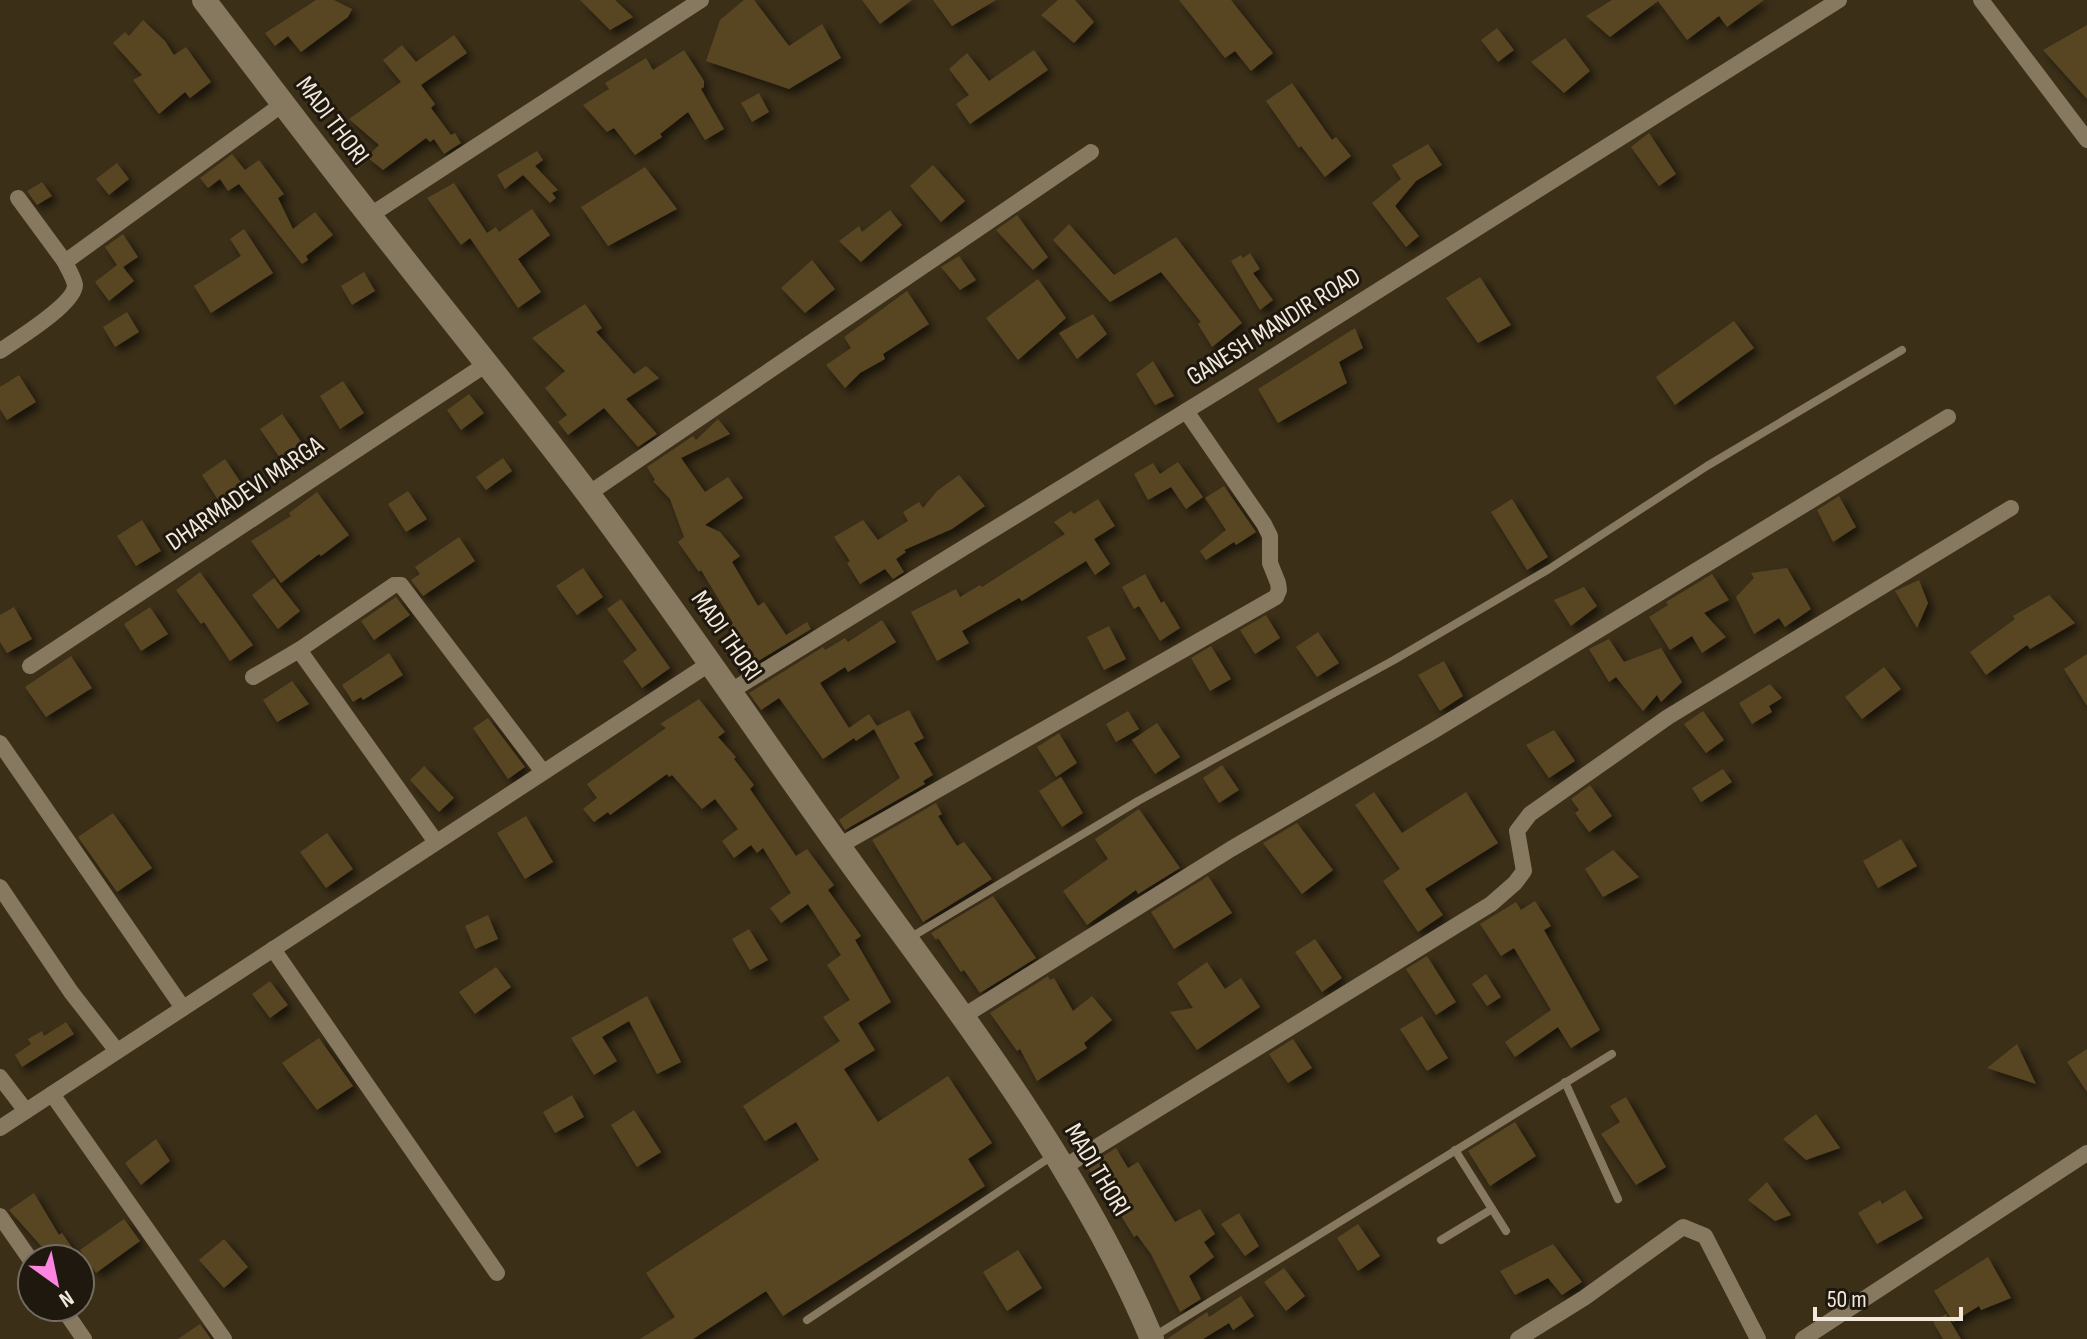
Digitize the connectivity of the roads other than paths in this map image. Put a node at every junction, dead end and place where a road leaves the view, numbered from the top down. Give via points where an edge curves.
1 (204, 0) edge
2 (701, 0) edge
3 (1839, 0) edge
4 (1981, 0) edge
5 (284, 103) junction
6 (2087, 140) edge
7 (1091, 152) dead end
8 (18, 198) dead end
9 (369, 216) junction
10 (65, 262) junction
11 (1902, 350) dead end
12 (0, 351) edge
13 (488, 363) junction
14 (1186, 411) junction
15 (1948, 417) dead end
16 (588, 494) junction
17 (2011, 508) dead end
18 (299, 650) junction
19 (712, 662) junction
20 (30, 666) dead end
21 (253, 677) dead end
22 (731, 691) junction
23 (0, 743) edge
24 (543, 772) junction
25 (436, 842) junction
26 (839, 846) junction
27 (0, 887) edge
28 (907, 939) junction
29 (273, 949) junction
30 (183, 1008) junction
31 (962, 1017) junction
32 (117, 1051) junction
33 (1612, 1054) dead end
34 (0, 1077) edge
35 (1565, 1082) junction
36 (52, 1094) junction
37 (26, 1111) junction
38 (0, 1128) edge
39 (1455, 1150) junction
40 (2087, 1153) edge
41 (1059, 1160) junction
42 (1618, 1199) dead end
43 (1492, 1209) junction
44 (0, 1216) edge
45 (1506, 1231) dead end
46 (1441, 1240) dead end
47 (19, 1243) edge
48 (497, 1273) dead end
49 (807, 1320) dead end
50 (1152, 1338) edge
51 (224, 1339) edge
52 (1518, 1339) edge
53 (1758, 1339) edge
54 (1803, 1339) edge

1 - 5 main road, MADI THORI
2 - 9 street
3 - 14 street, GANESH MANDIR ROAD
4 - 6 street
5 - 9 main road, MADI THORI
5 - 10 street
7 - 16 street
8 - 10 street
9 - 13 main road, MADI THORI
10 - 12 street via 75,282 66,303
11 - 28 lane via 1707,466 1549,569 1138,801
13 - 16 main road, MADI THORI
13 - 20 street, DHARMADEVI MARGA
14 - 22 street, GANESH MANDIR ROAD
14 - 26 street via 1270,536 1276,597
15 - 31 street
16 - 19 main road, MADI THORI
17 - 41 street via 1668,717 1530,814 1517,831 1524,871 1491,904
18 - 21 street
18 - 24 street via 401,585
18 - 25 street
19 - 22 main road, MADI THORI
19 - 24 street
22 - 26 main road, MADI THORI
23 - 30 street
24 - 25 street
25 - 29 street
26 - 28 main road, MADI THORI
27 - 32 street
28 - 31 main road, MADI THORI
29 - 30 street
29 - 48 street
30 - 32 street
31 - 41 main road, MADI THORI
32 - 36 street
33 - 35 lane
34 - 37 street
35 - 39 lane
35 - 42 lane
36 - 37 street
36 - 51 street
37 - 38 street
39 - 43 lane
39 - 50 lane
40 - 54 street
41 - 49 lane
41 - 50 main road, MADI THORI via 1106,1241
43 - 45 lane
43 - 46 lane
44 - 47 street
52 - 53 street via 1683,1227 1705,1236

